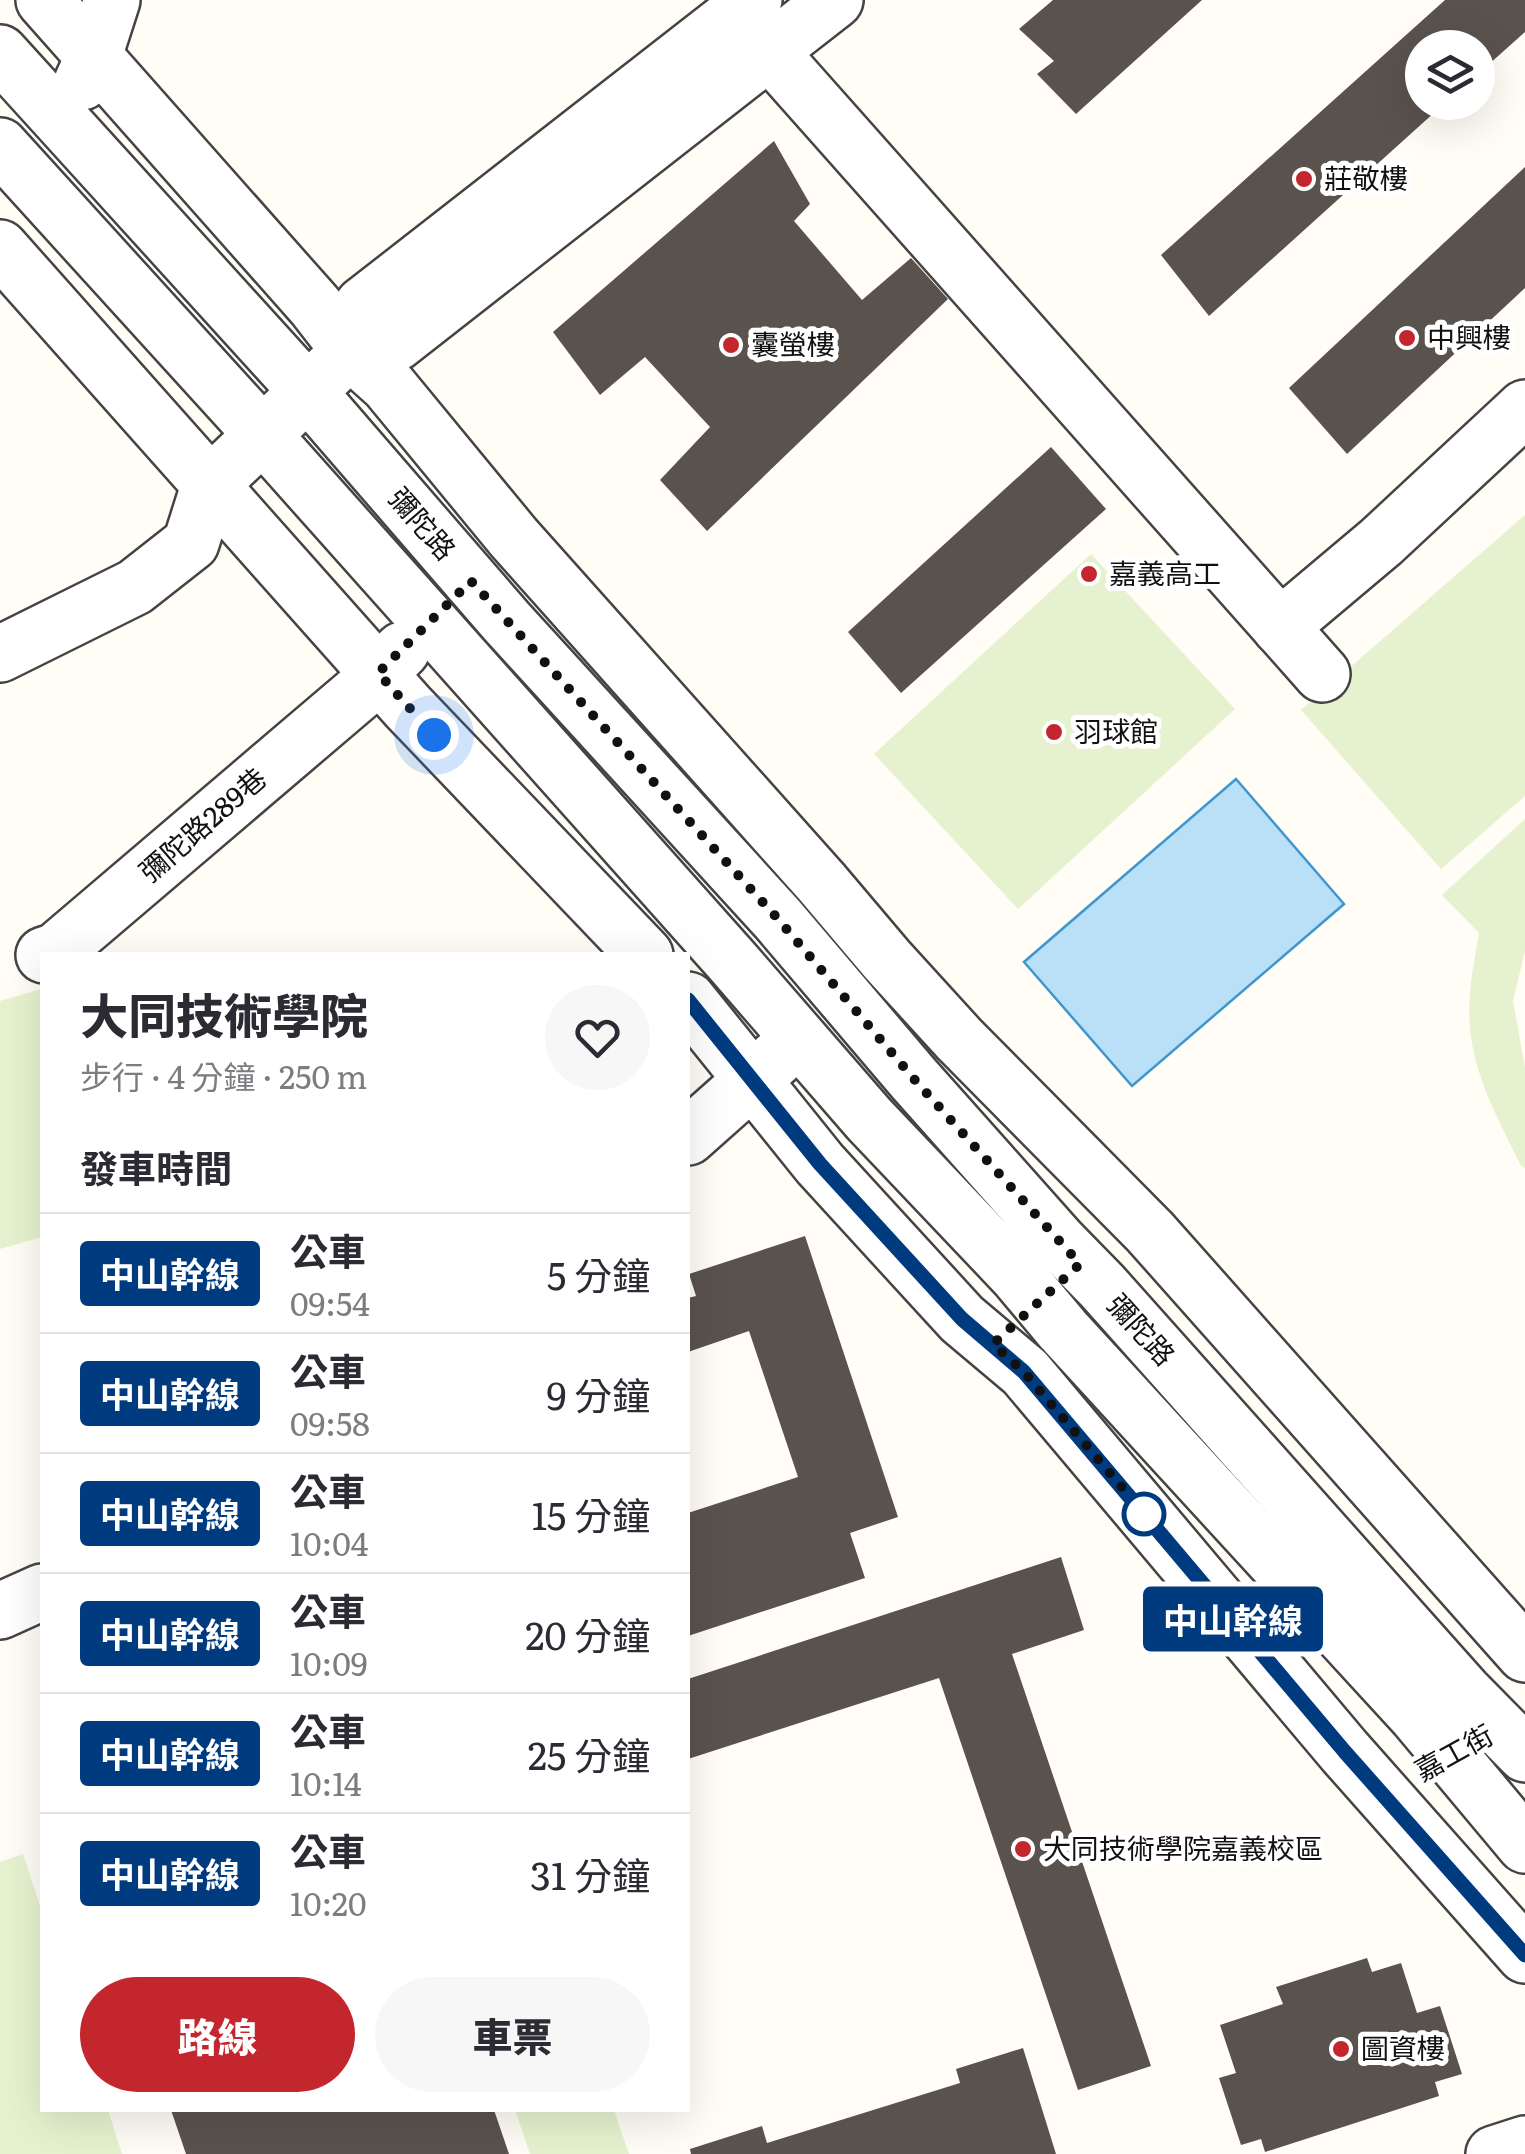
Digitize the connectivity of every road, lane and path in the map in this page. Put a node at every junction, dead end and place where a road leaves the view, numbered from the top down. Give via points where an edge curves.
1 (44, 0) edge
2 (112, 0) edge
3 (834, 0) edge
4 (753, 22) edge
5 (0, 53) edge
6 (94, 56) junction
7 (63, 123) junction
8 (8, 172) edge
9 (0, 248) edge
10 (350, 351) junction
11 (307, 391) junction
12 (1525, 408) edge
13 (262, 434) junction
14 (210, 486) junction
15 (514, 538) junction
16 (471, 581) junction
17 (430, 622) junction
18 (1280, 627) junction
19 (0, 654) edge
20 (1322, 674) dead end
21 (369, 682) junction
22 (56, 952) edge
23 (642, 952) edge
24 (40, 956) edge
25 (887, 960) junction
26 (0, 967) edge
27 (845, 997) junction
28 (690, 1002) edge
29 (799, 1039) junction
30 (753, 1079) junction
31 (690, 1135) edge
32 (1133, 1214) junction
33 (1080, 1264) junction
34 (1038, 1302) junction
35 (977, 1358) junction
36 (40, 1593) edge
37 (0, 1611) edge
38 (1525, 1654) edge
39 (1517, 1731) edge
40 (1448, 1755) junction
41 (1382, 1793) junction
42 (1525, 1845) edge
43 (1525, 1954) edge
44 (1525, 2144) edge
45 (1494, 2154) edge

1 - 6 street
2 - 6 street
3 - 4 street
4 - 10 street via 364,305
4 - 18 street
5 - 7 street, 彌陀路
6 - 7 street
6 - 10 street
7 - 8 street
7 - 11 street, 彌陀路
8 - 13 street, 彌陀路
9 - 14 street
10 - 11 street
10 - 15 street via 388,385
11 - 13 street
11 - 16 street, 彌陀路
12 - 18 street
13 - 14 street
13 - 17 street, 彌陀路
14 - 19 street via 191,543 135,587
14 - 21 street
15 - 16 street, 彌陀路289巷
15 - 25 street
16 - 17 street, 彌陀路289巷
16 - 27 street, 彌陀路
17 - 21 street, 彌陀路289巷
17 - 29 street, 彌陀路
18 - 20 street
21 - 22 street, 彌陀路289巷
21 - 23 street via 408,708
24 - 26 street, 彌陀路289巷
25 - 27 street
25 - 32 street
27 - 29 street
27 - 33 street, 彌陀路
28 - 30 street
29 - 30 street
29 - 34 street, 彌陀路
30 - 31 street
30 - 35 street via 820,1164 962,1319
32 - 33 street
32 - 38 street
33 - 34 street
33 - 39 street, 彌陀路 via 1464,1692
34 - 35 street
34 - 40 street, 彌陀路
35 - 41 street via 1038,1388
36 - 37 street
39 - 40 street, 嘉工街
40 - 41 street, 嘉工街
40 - 42 street, 彌陀路
41 - 43 street
44 - 45 street

